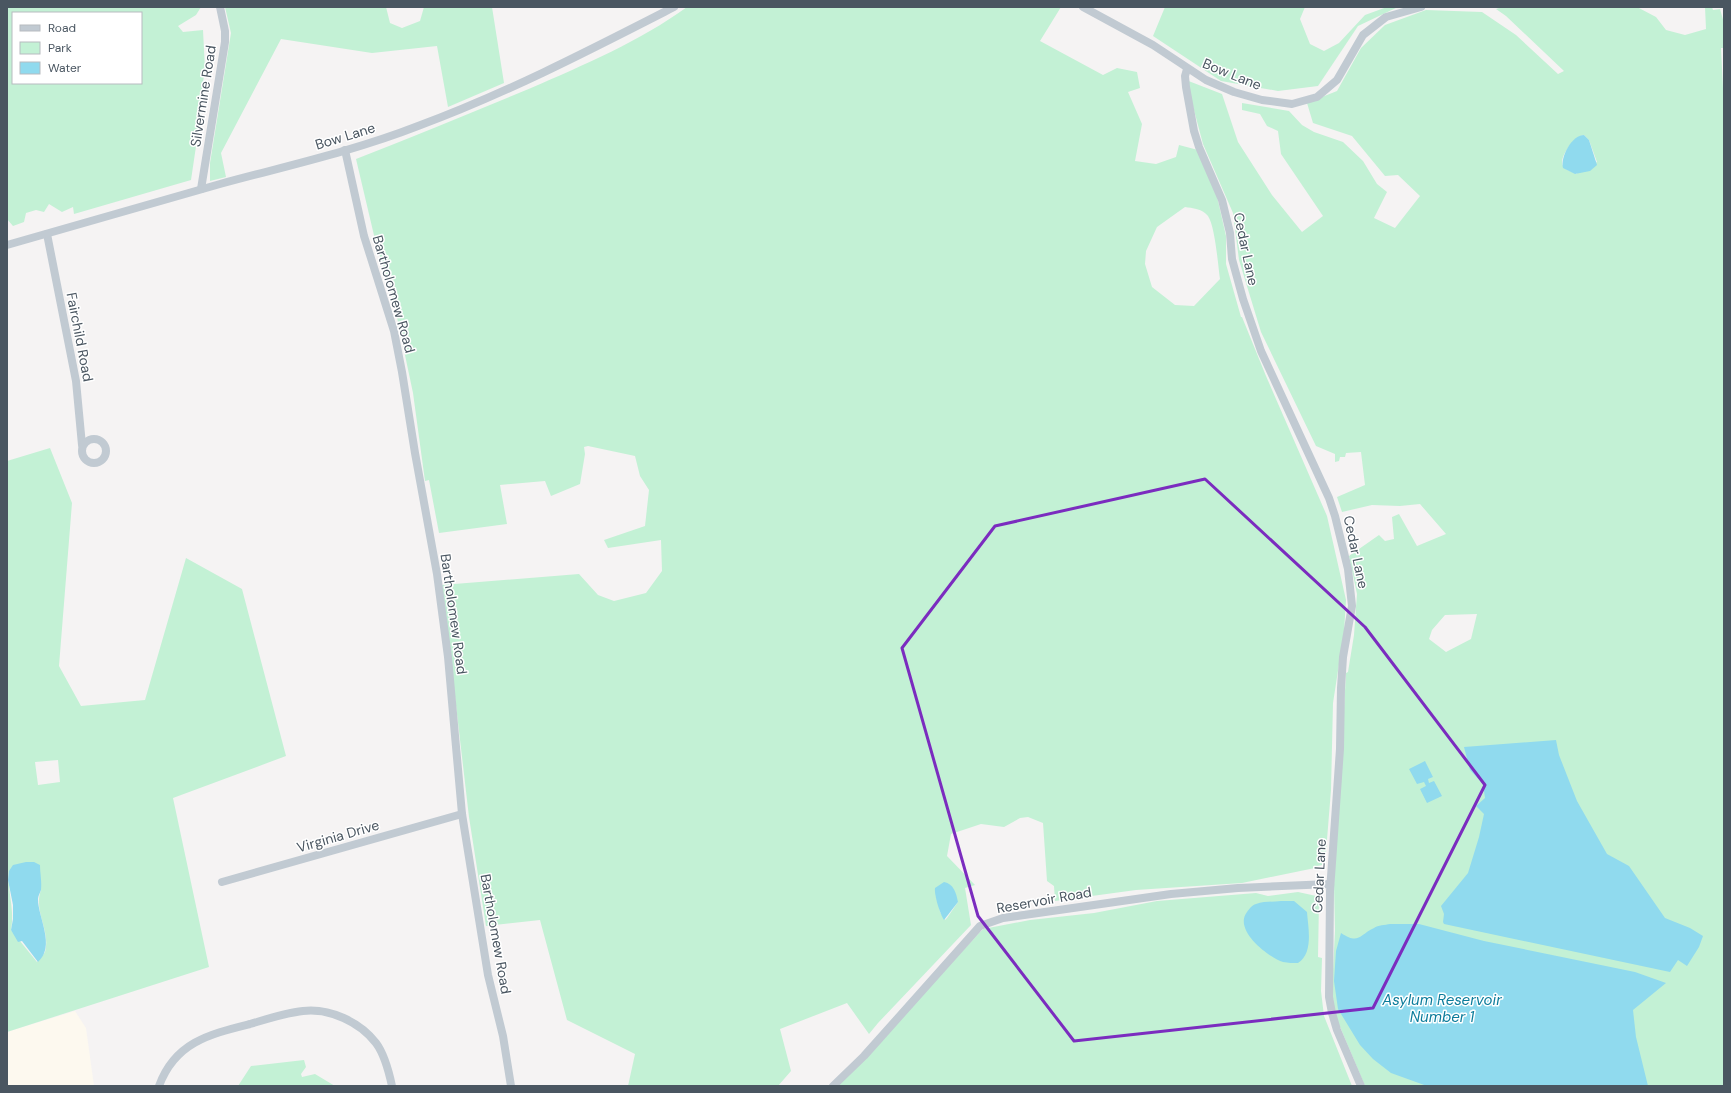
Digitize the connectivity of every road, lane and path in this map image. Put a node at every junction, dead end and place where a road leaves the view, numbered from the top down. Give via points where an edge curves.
1 (220, 7) edge
2 (674, 7) edge
3 (1083, 7) edge
4 (1421, 7) edge
5 (1187, 69) junction
6 (345, 150) junction
7 (201, 189) junction
8 (47, 234) junction
9 (7, 245) edge
10 (82, 445) dead end
11 (462, 814) junction
12 (222, 882) dead end
13 (1330, 884) junction
14 (159, 1086) edge
15 (392, 1086) edge
16 (511, 1086) edge
17 (832, 1086) edge
18 (1361, 1086) edge

1 - 7 street, Silvermine Road via 225,42
2 - 6 street, Bow Lane via 500,93 417,126
3 - 5 street, Bow Lane via 1153,44
4 - 5 street, Bow Lane via 1386,17 1363,35 1337,80 1317,97 1295,103 1262,100 1234,92
5 - 13 street, Cedar Lane via 1186,87 1194,131 1222,200 1230,233 1232,259 1243,299 1262,351 1329,498 1348,569 1352,606 1343,657 1340,749
6 - 7 street, Bow Lane
6 - 11 street, Bartholomew Road via 364,236 394,331 402,372 437,574 448,657
7 - 8 street, Bow Lane
8 - 9 street, Bow Lane
8 - 10 street, Fairchild Road via 76,381
11 - 12 street, Virginia Drive
11 - 16 street, Bartholomew Road via 488,975 503,1036
13 - 17 street, Reservoir Road via 1171,894 1003,918 980,926 864,1056
13 - 18 street, Cedar Lane via 1329,997 1338,1030
14 - 15 street via 180,1052 195,1041 214,1033 304,1010 324,1011 344,1018 361,1029 376,1043 385,1060

